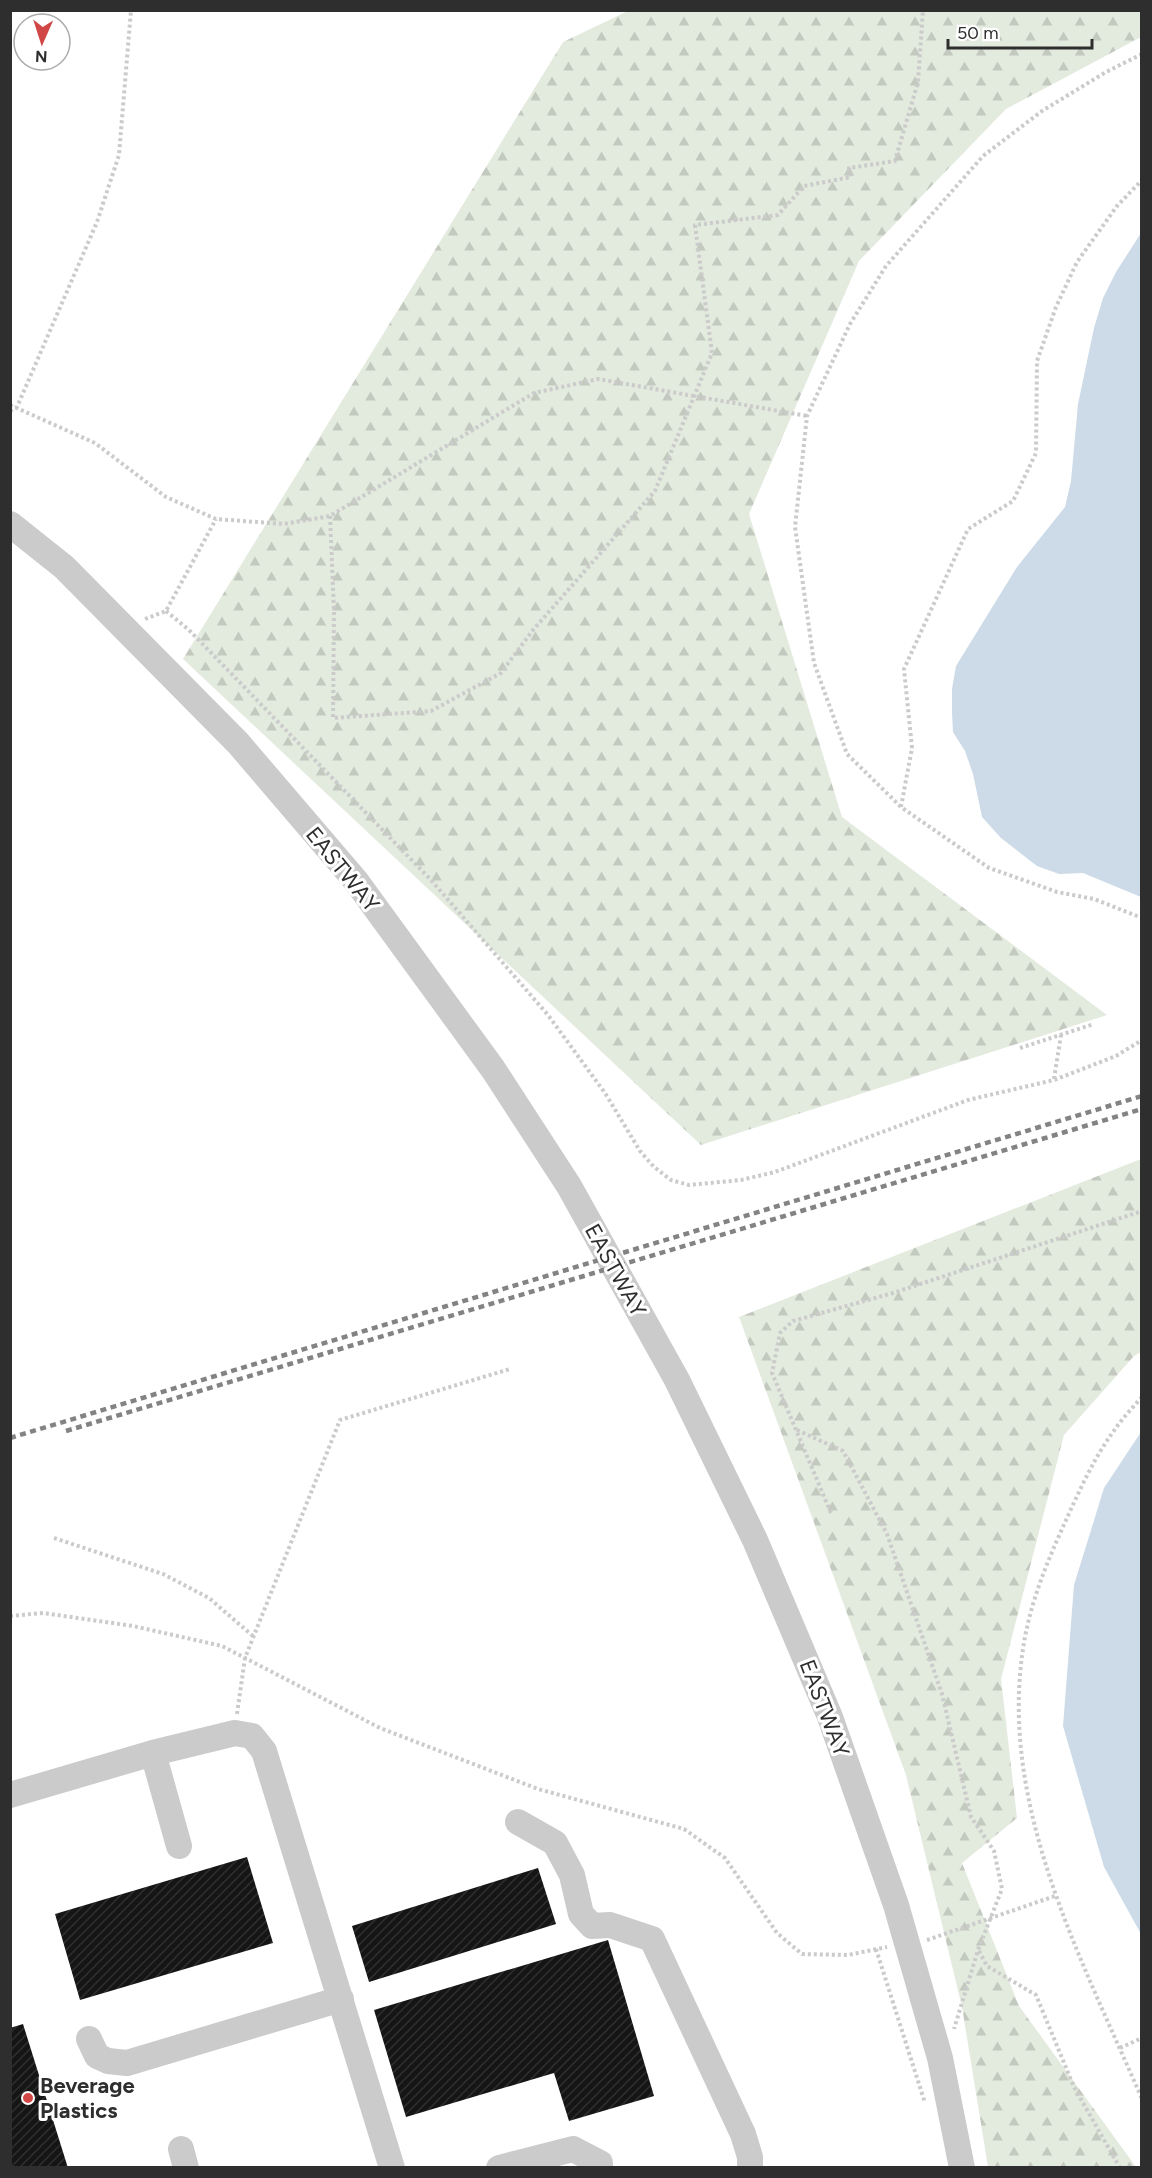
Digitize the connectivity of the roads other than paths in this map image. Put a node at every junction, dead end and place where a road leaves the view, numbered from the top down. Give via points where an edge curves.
1 (10, 524) edge
2 (153, 1753) junction
3 (10, 1795) edge
4 (518, 1822) dead end
5 (179, 1846) dead end
6 (341, 1999) junction
7 (89, 2038) dead end
8 (392, 2168) edge
9 (499, 2168) edge
10 (600, 2168) edge
11 (750, 2168) edge
12 (962, 2168) edge

1 - 12 street, EASTWAY via 64,567 238,742 356,881 493,1069 569,1186 677,1380 755,1540 830,1717 896,1905 940,2058
2 - 3 street
2 - 5 street
2 - 6 street via 234,1733 252,1736 264,1751
4 - 11 street via 555,1843 572,1875 581,1914 592,1926 610,1925 652,1939 743,2134
6 - 7 street via 127,2062 97,2056
6 - 8 street
9 - 10 street via 573,2149 600,2163

